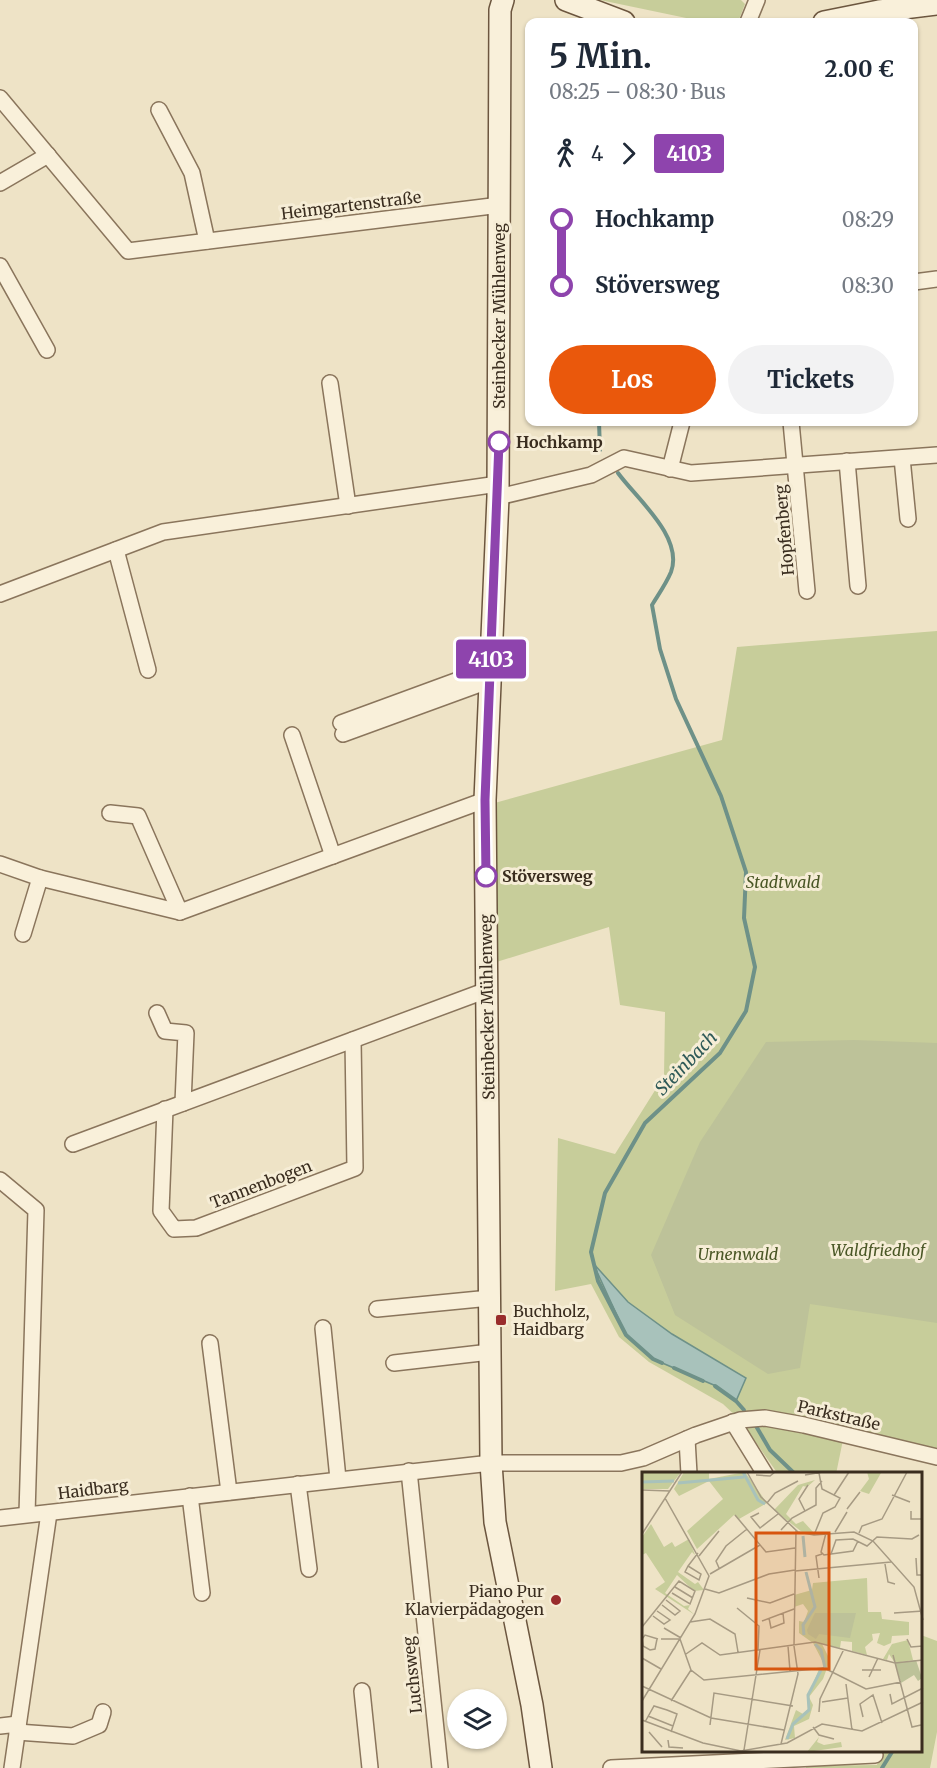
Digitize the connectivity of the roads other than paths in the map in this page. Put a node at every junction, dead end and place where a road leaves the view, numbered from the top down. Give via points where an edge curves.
1 (503, 0) edge
2 (566, 0) edge
3 (757, 0) edge
4 (937, 4) edge
5 (907, 15) edge
6 (610, 18) edge
7 (750, 18) edge
8 (871, 18) edge
9 (0, 98) edge
10 (159, 110) dead end
11 (48, 155) junction
12 (0, 183) edge
13 (500, 205) junction
14 (207, 241) junction
15 (0, 266) edge
16 (937, 279) edge
17 (918, 281) edge
18 (47, 350) dead end
19 (330, 383) dead end
20 (681, 426) edge
21 (791, 426) edge
22 (937, 455) edge
23 (902, 458) junction
24 (847, 461) junction
25 (796, 465) junction
26 (670, 469) junction
27 (498, 490) junction
28 (348, 506) junction
29 (908, 519) dead end
30 (116, 550) junction
31 (858, 586) dead end
32 (807, 591) dead end
33 (0, 594) edge
34 (148, 670) dead end
35 (491, 674) junction
36 (342, 728) dead end
37 (292, 735) dead end
38 (485, 800) junction
39 (110, 813) dead end
40 (333, 856) junction
41 (0, 864) edge
42 (40, 878) junction
43 (180, 912) junction
44 (23, 934) dead end
45 (487, 990) junction
46 (157, 1013) dead end
47 (353, 1040) junction
48 (183, 1103) junction
49 (165, 1109) junction
50 (73, 1144) dead end
51 (0, 1180) edge
52 (490, 1298) junction
53 (377, 1310) dead end
54 (323, 1328) dead end
55 (210, 1343) dead end
56 (490, 1352) junction
57 (394, 1363) dead end
58 (733, 1422) junction
59 (687, 1439) junction
60 (937, 1457) edge
61 (491, 1464) junction
62 (409, 1471) junction
63 (689, 1472) edge
64 (764, 1472) edge
65 (338, 1479) junction
66 (298, 1484) junction
67 (229, 1492) junction
68 (190, 1496) junction
69 (49, 1513) junction
70 (27, 1514) junction
71 (0, 1518) edge
72 (309, 1569) dead end
73 (202, 1593) dead end
74 (362, 1691) dead end
75 (103, 1712) dead end
76 (0, 1726) edge
77 (17, 1728) junction
78 (875, 1755) dead end
79 (12, 1768) edge
80 (370, 1768) edge
81 (440, 1768) edge
82 (541, 1768) edge
83 (611, 1768) edge

1 - 13 street, Steinbecker Mühlenweg
2 - 6 street
3 - 7 street
4 - 5 street
5 - 8 street
9 - 11 street
10 - 14 street via 192,173
11 - 12 street
11 - 14 street, Heimgartenstraße via 128,251
13 - 14 street, Heimgartenstraße
13 - 27 street, Steinbecker Mühlenweg
15 - 18 street
16 - 17 street
19 - 28 street
20 - 26 street
21 - 25 street, Hopfenberg
22 - 23 street, Hopfenberg
23 - 24 street, Hopfenberg
23 - 29 street
24 - 25 street, Hopfenberg
24 - 31 street
25 - 26 street, Hopfenberg via 691,472
25 - 32 street, Hopfenberg
26 - 27 street, Hopfenberg via 624,458 591,475
27 - 28 street
27 - 35 street, Steinbecker Mühlenweg
28 - 30 street via 163,532
30 - 33 street
30 - 34 street
35 - 36 street
35 - 38 street, Steinbecker Mühlenweg
37 - 40 street
38 - 40 street
38 - 45 street, Steinbecker Mühlenweg
39 - 43 street via 138,816
40 - 43 street
41 - 42 street
42 - 43 street
42 - 44 street
45 - 47 street
45 - 52 street, Steinbecker Mühlenweg
46 - 48 street via 165,1031 186,1033
47 - 48 street
47 - 49 street, Tannenbogen via 355,1168 196,1228 174,1229 161,1211
48 - 49 street
49 - 50 street
51 - 70 street via 36,1210
52 - 53 street
52 - 56 street, Steinbecker Mühlenweg
54 - 65 street
55 - 67 street
56 - 57 street
56 - 61 street, Steinbecker Mühlenweg
58 - 59 street, Parkstraße
58 - 60 street, Parkstraße via 765,1418
58 - 64 street
59 - 61 street, Parkstraße via 621,1464
59 - 63 street
61 - 62 street, Haidbarg
61 - 82 street, Steinbecker Mühlenweg via 495,1522
62 - 65 street, Haidbarg
62 - 81 street, Luchsweg
65 - 66 street, Haidbarg
66 - 67 street, Haidbarg
66 - 72 street
67 - 68 street, Haidbarg
68 - 69 street, Haidbarg
68 - 73 street
69 - 70 street, Haidbarg
69 - 77 street
70 - 71 street, Haidbarg
74 - 80 street
75 - 77 street via 99,1725 73,1736
76 - 77 street
77 - 79 street
78 - 83 street

